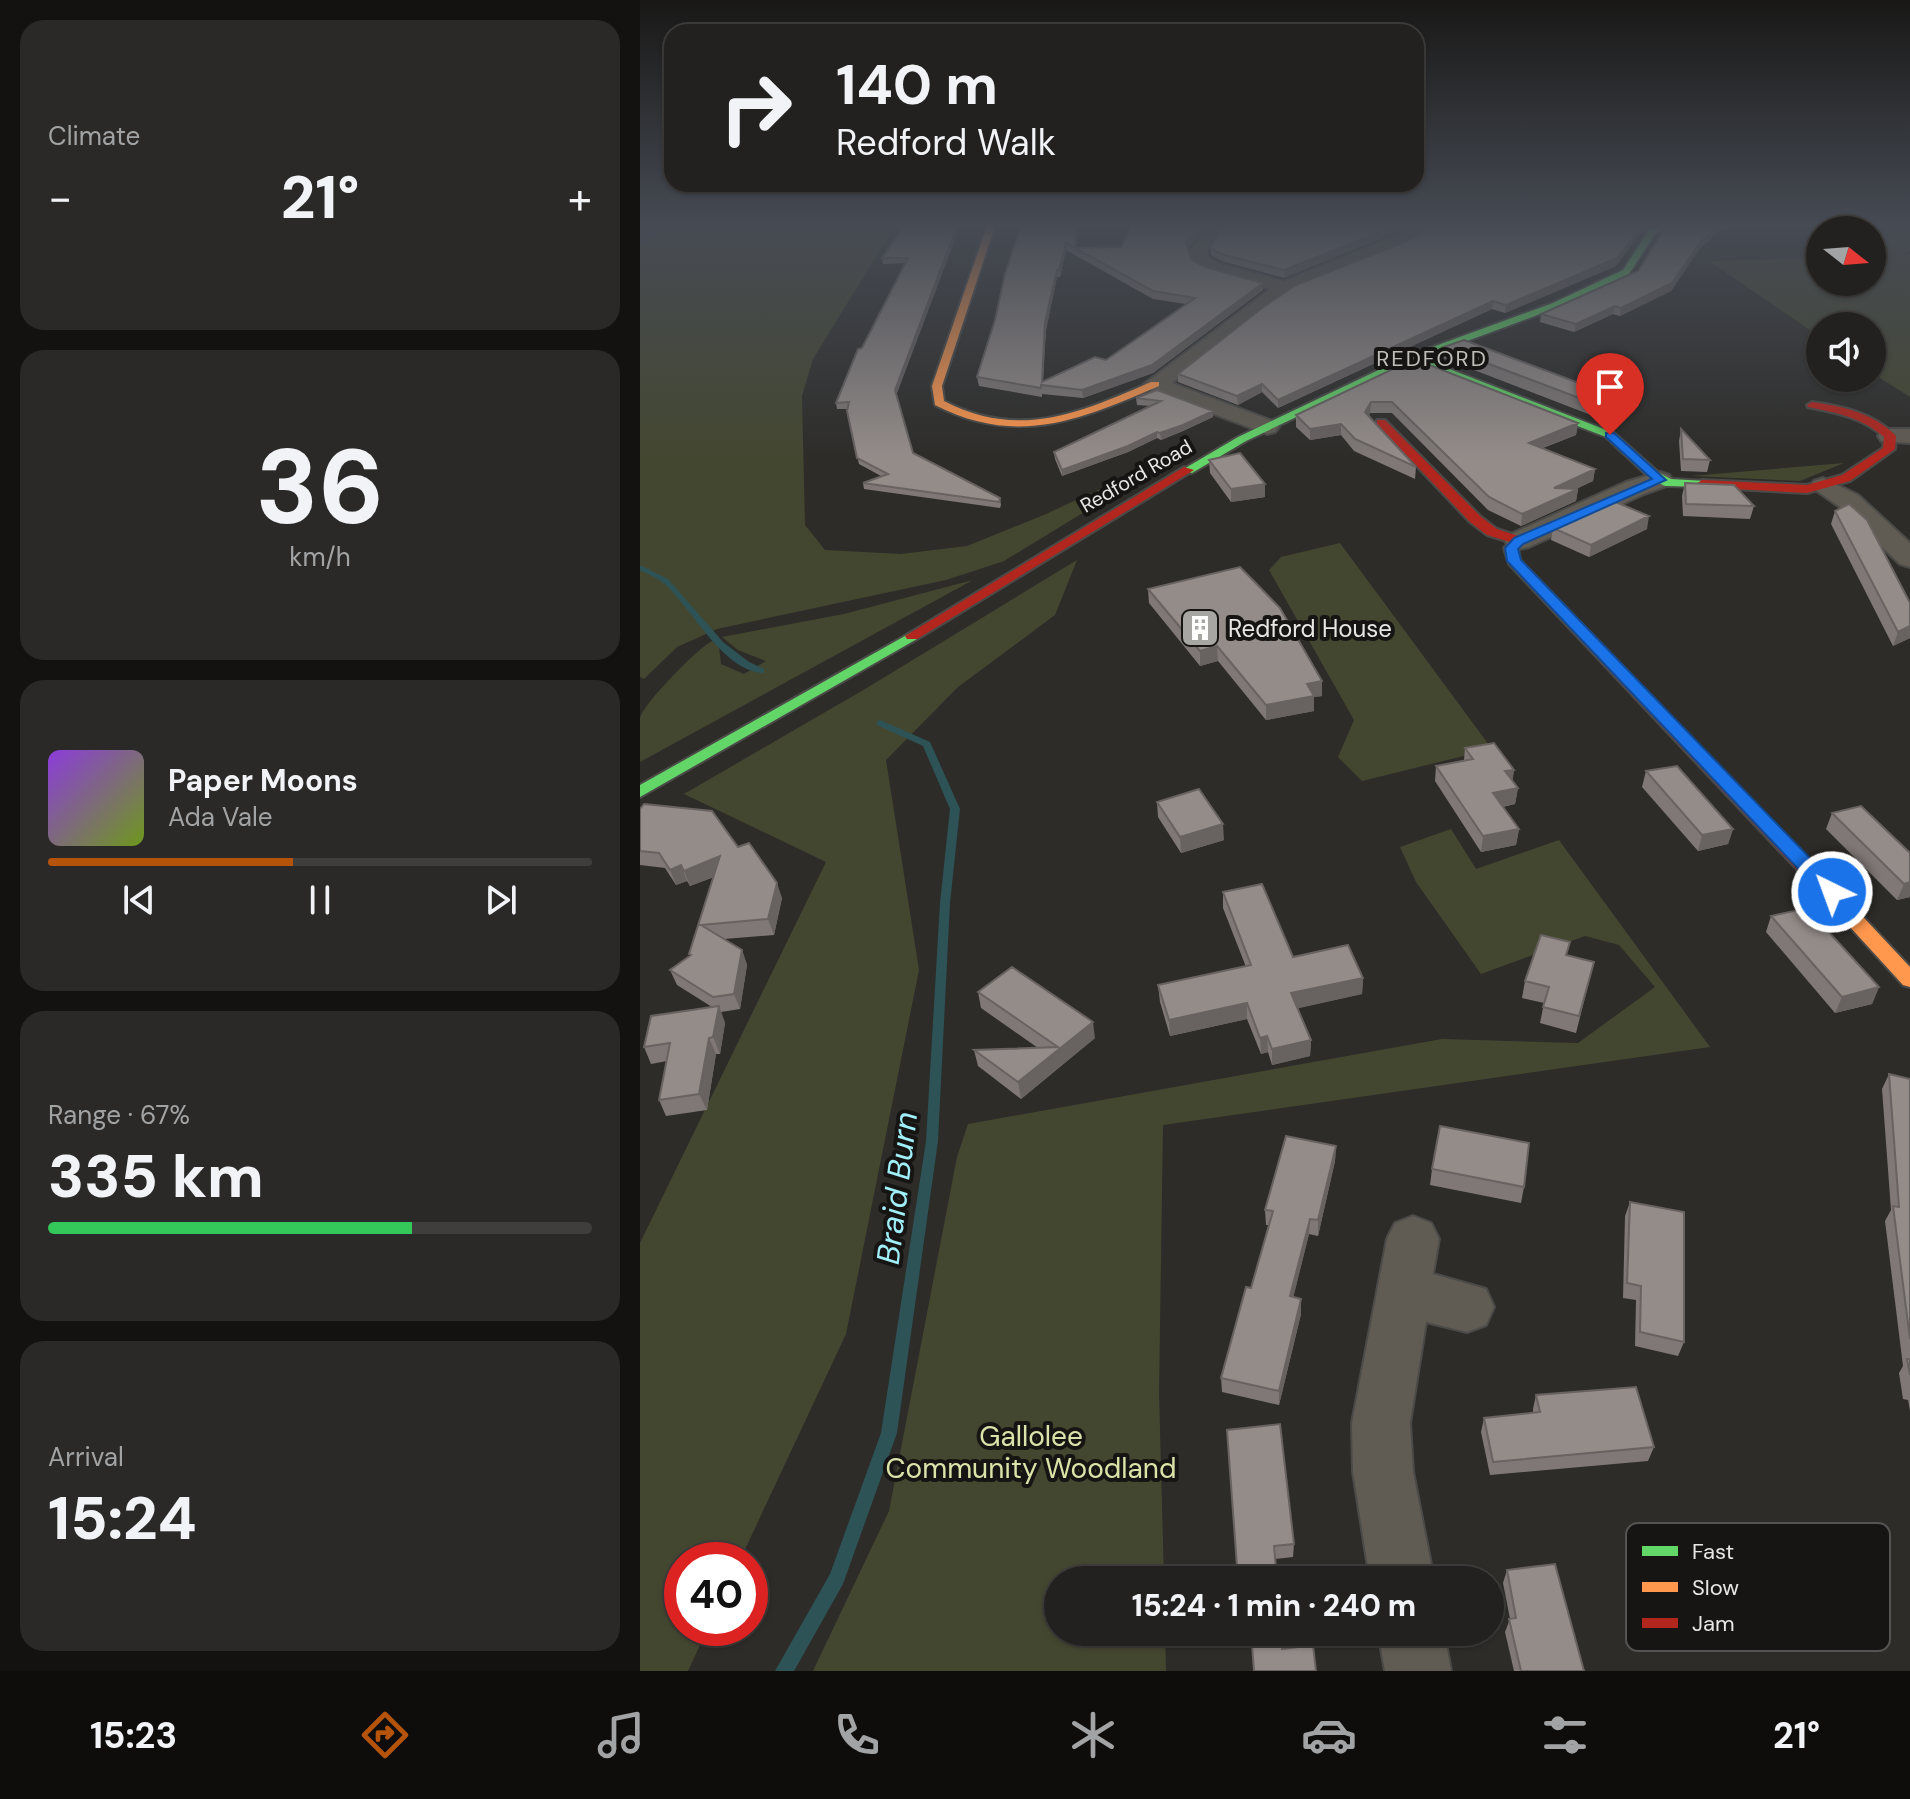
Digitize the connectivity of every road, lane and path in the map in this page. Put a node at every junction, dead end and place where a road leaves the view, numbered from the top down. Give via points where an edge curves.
1 (965, 304) edge
2 (1261, 304) edge
3 (1556, 304) edge
4 (1412, 358) junction
5 (1155, 384) junction
6 (1812, 405) dead end
7 (1382, 422) dead end
8 (1267, 427) junction
9 (1900, 436) edge
10 (1660, 480) junction
11 (1823, 486) junction
12 (1519, 541) junction
13 (1910, 558) edge
14 (640, 792) edge
15 (1910, 980) edge
16 (1467, 1307) dead end
17 (1400, 1566) edge
18 (1414, 1646) edge
19 (1418, 1671) edge

1 - 5 street via 937,386 939,403 946,410 972,420 1032,424 1079,416
2 - 5 street
3 - 4 street, Redford Road
4 - 8 street, Redford Road
4 - 10 street via 1610,435
5 - 8 street
6 - 9 street via 1864,417
7 - 12 street via 1475,519 1492,532
8 - 14 street, Redford Road
9 - 11 street via 1882,455
10 - 11 street via 1789,490
10 - 12 street
11 - 13 street via 1849,501
12 - 15 street via 1511,548 1514,561 1812,870
16 - 17 street via 1408,1266 1381,1423 1383,1472
18 - 19 street

